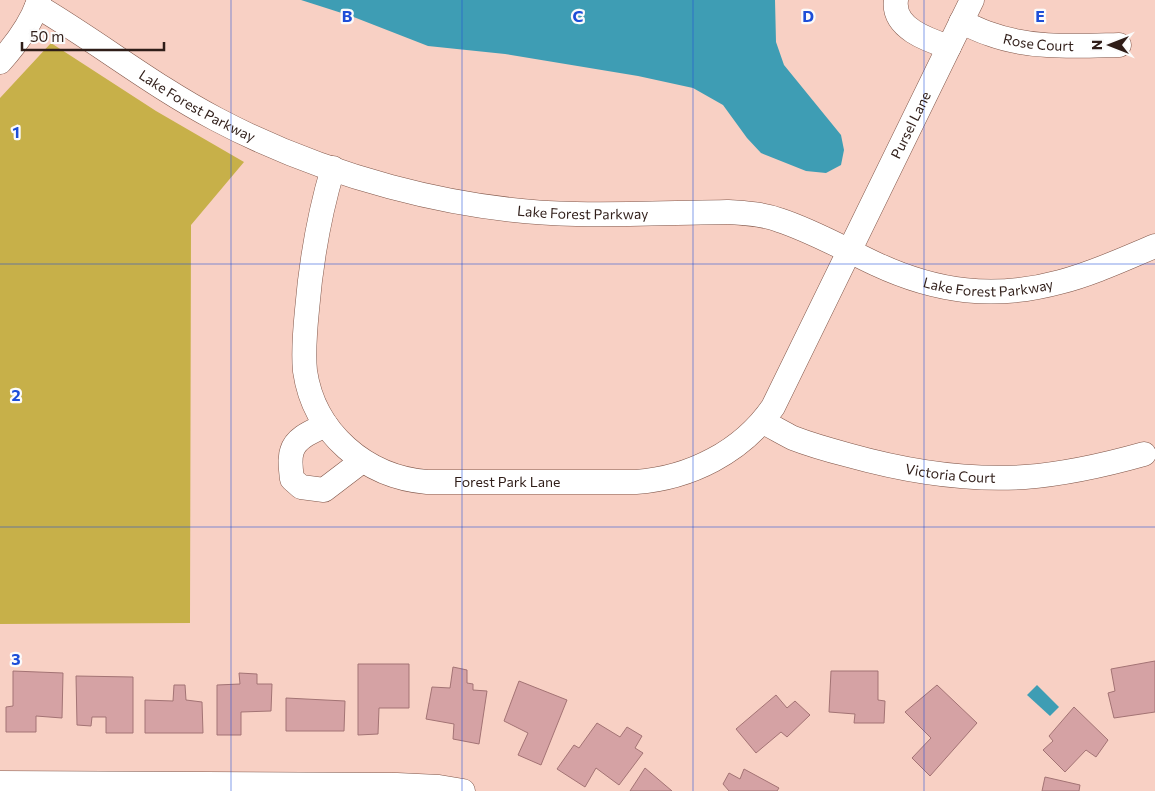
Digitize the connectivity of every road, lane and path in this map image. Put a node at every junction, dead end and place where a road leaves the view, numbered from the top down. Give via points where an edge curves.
1 (896, 0) edge
2 (972, 0) edge
3 (38, 3) edge
4 (961, 22) junction
5 (1119, 45) dead end
6 (949, 47) junction
7 (0, 62) edge
8 (333, 168) junction
9 (1155, 246) edge
10 (850, 252) junction
11 (763, 422) junction
12 (326, 425) junction
13 (1144, 454) dead end
14 (362, 461) junction
15 (0, 783) edge
16 (463, 791) edge

1 - 6 street via 901,21 930,41
2 - 4 street, Pursel Lane
3 - 7 street via 12,49
3 - 8 street, Lake Forest Parkway via 148,79 216,119
4 - 5 street, Rose Court via 990,34 1041,45
4 - 6 street, Pursel Lane
6 - 10 street, Pursel Lane
8 - 10 street, Lake Forest Parkway via 383,185 436,197 526,210 575,214 751,214 778,219
8 - 12 street, Forest Park Lane via 314,252 304,357 309,389
9 - 10 street, Lake Forest Parkway via 1061,282 1022,290 986,292 950,289 914,280
10 - 11 street, Forest Park Lane via 774,407
11 - 13 street, Victoria Court via 793,438 878,464 973,477 1024,477 1074,471
11 - 14 street, Forest Park Lane via 708,463 651,481 409,480 384,473
12 - 14 street, Forest Park Lane via 340,443
12 - 14 street via 296,443 291,452 292,479 301,487 324,490
15 - 16 street via 397,785

